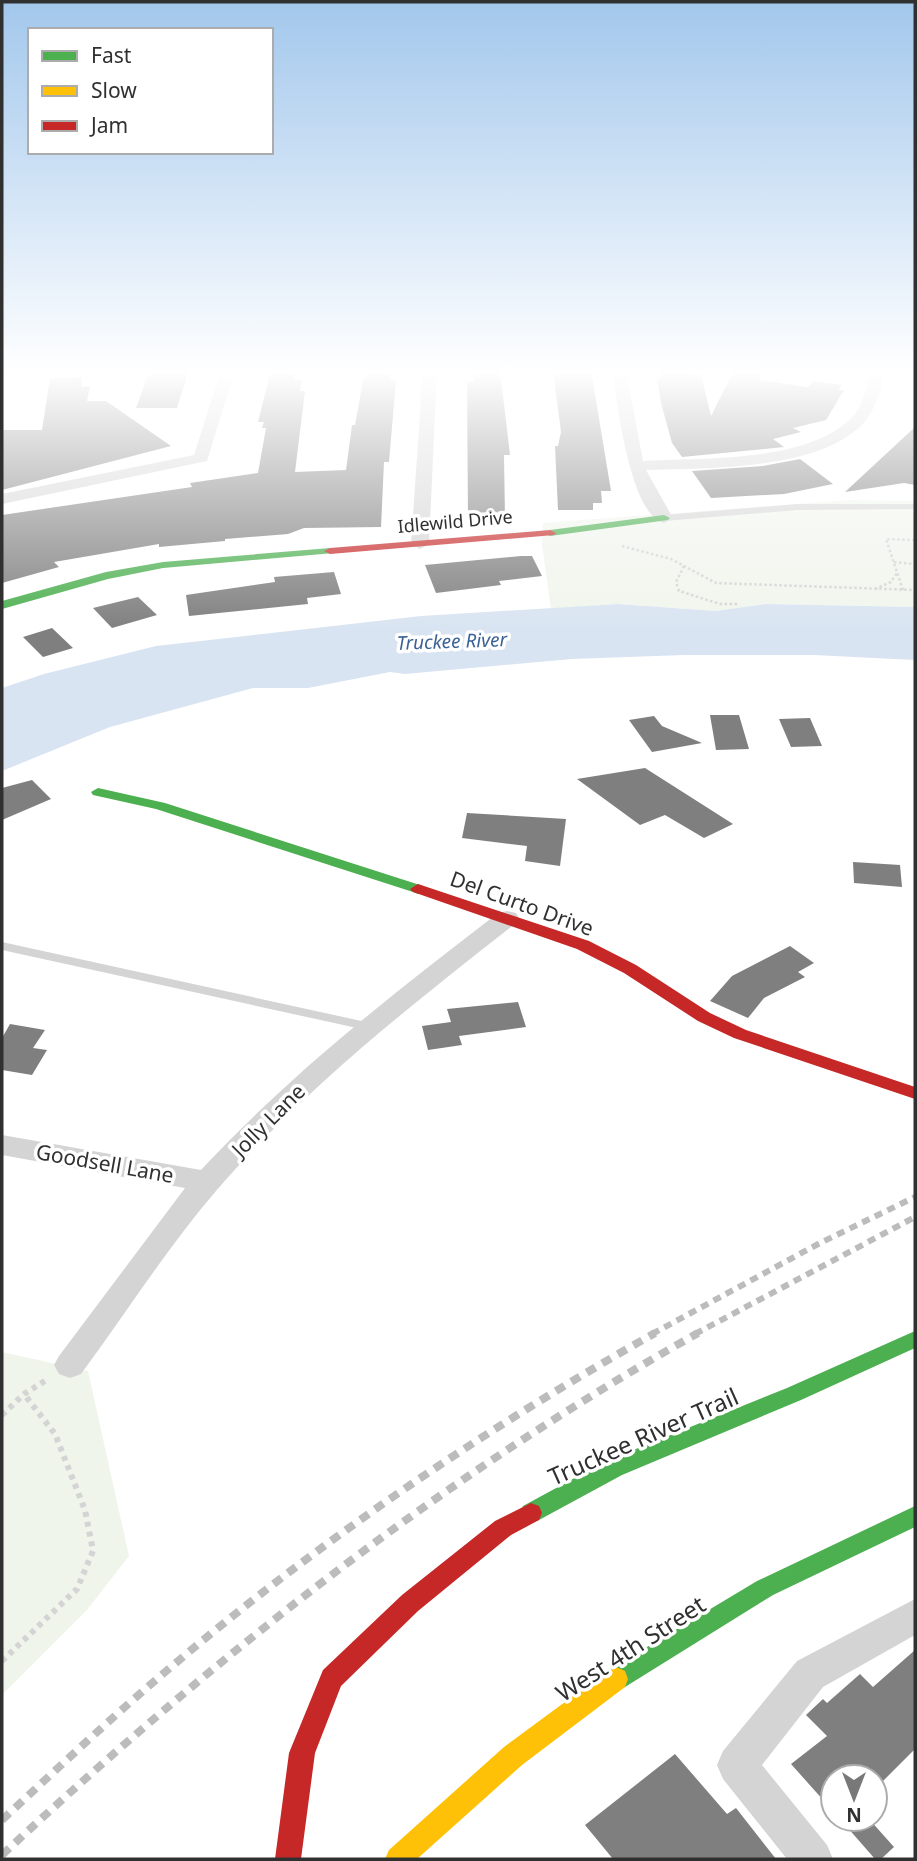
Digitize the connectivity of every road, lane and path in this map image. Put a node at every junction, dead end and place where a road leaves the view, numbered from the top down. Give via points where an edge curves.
1 (201, 457) edge
2 (425, 457) edge
3 (634, 457) edge
4 (761, 457) edge
5 (636, 466) junction
6 (2, 499) edge
7 (915, 507) edge
8 (664, 518) junction
9 (915, 531) edge
10 (915, 540) edge
11 (420, 544) junction
12 (610, 546) dead end
13 (894, 562) junction
14 (915, 564) edge
15 (684, 566) junction
16 (897, 573) junction
17 (864, 590) junction
18 (903, 590) junction
19 (915, 590) edge
20 (738, 604) dead end
21 (2, 605) edge
22 (97, 792) dead end
23 (508, 918) junction
24 (2, 946) edge
25 (366, 1026) junction
26 (915, 1093) edge
27 (2, 1145) edge
28 (208, 1182) junction
29 (915, 1339) edge
30 (70, 1364) joint
31 (24, 1394) junction
32 (2, 1415) edge
33 (915, 1516) edge
34 (915, 1616) edge
35 (2, 1661) edge
36 (288, 1859) edge
37 (398, 1859) edge
38 (813, 1859) edge

1 - 6 street
2 - 11 street
3 - 5 street
4 - 5 street
5 - 8 street
7 - 8 lane, Idlewild Drive via 797,507
8 - 11 street, Idlewild Drive
9 - 10 path
10 - 13 path via 886,539
11 - 21 street, Idlewild Drive via 163,565
12 - 15 path via 634,547
13 - 14 path
13 - 16 path
15 - 17 path via 716,583
15 - 20 path via 676,582 679,591 720,604
16 - 17 path via 886,585
16 - 18 path
17 - 18 path
18 - 19 path
22 - 23 street, Del Curto Drive via 160,806
23 - 25 street, Jolly Lane
23 - 26 street, Del Curto Drive via 594,951 740,1034
24 - 25 lane
25 - 28 street, Jolly Lane
27 - 28 street, Goodsell Lane
28 - 30 street, Jolly Lane
29 - 36 street, Truckee River Trail via 614,1468 503,1528 410,1603 332,1678 302,1753
30 - 31 path
31 - 32 path
31 - 35 path via 55,1434 85,1510 93,1551 77,1589
33 - 37 street, West 4th Street via 769,1587 643,1662 529,1743
34 - 38 street via 810,1674 737,1765

